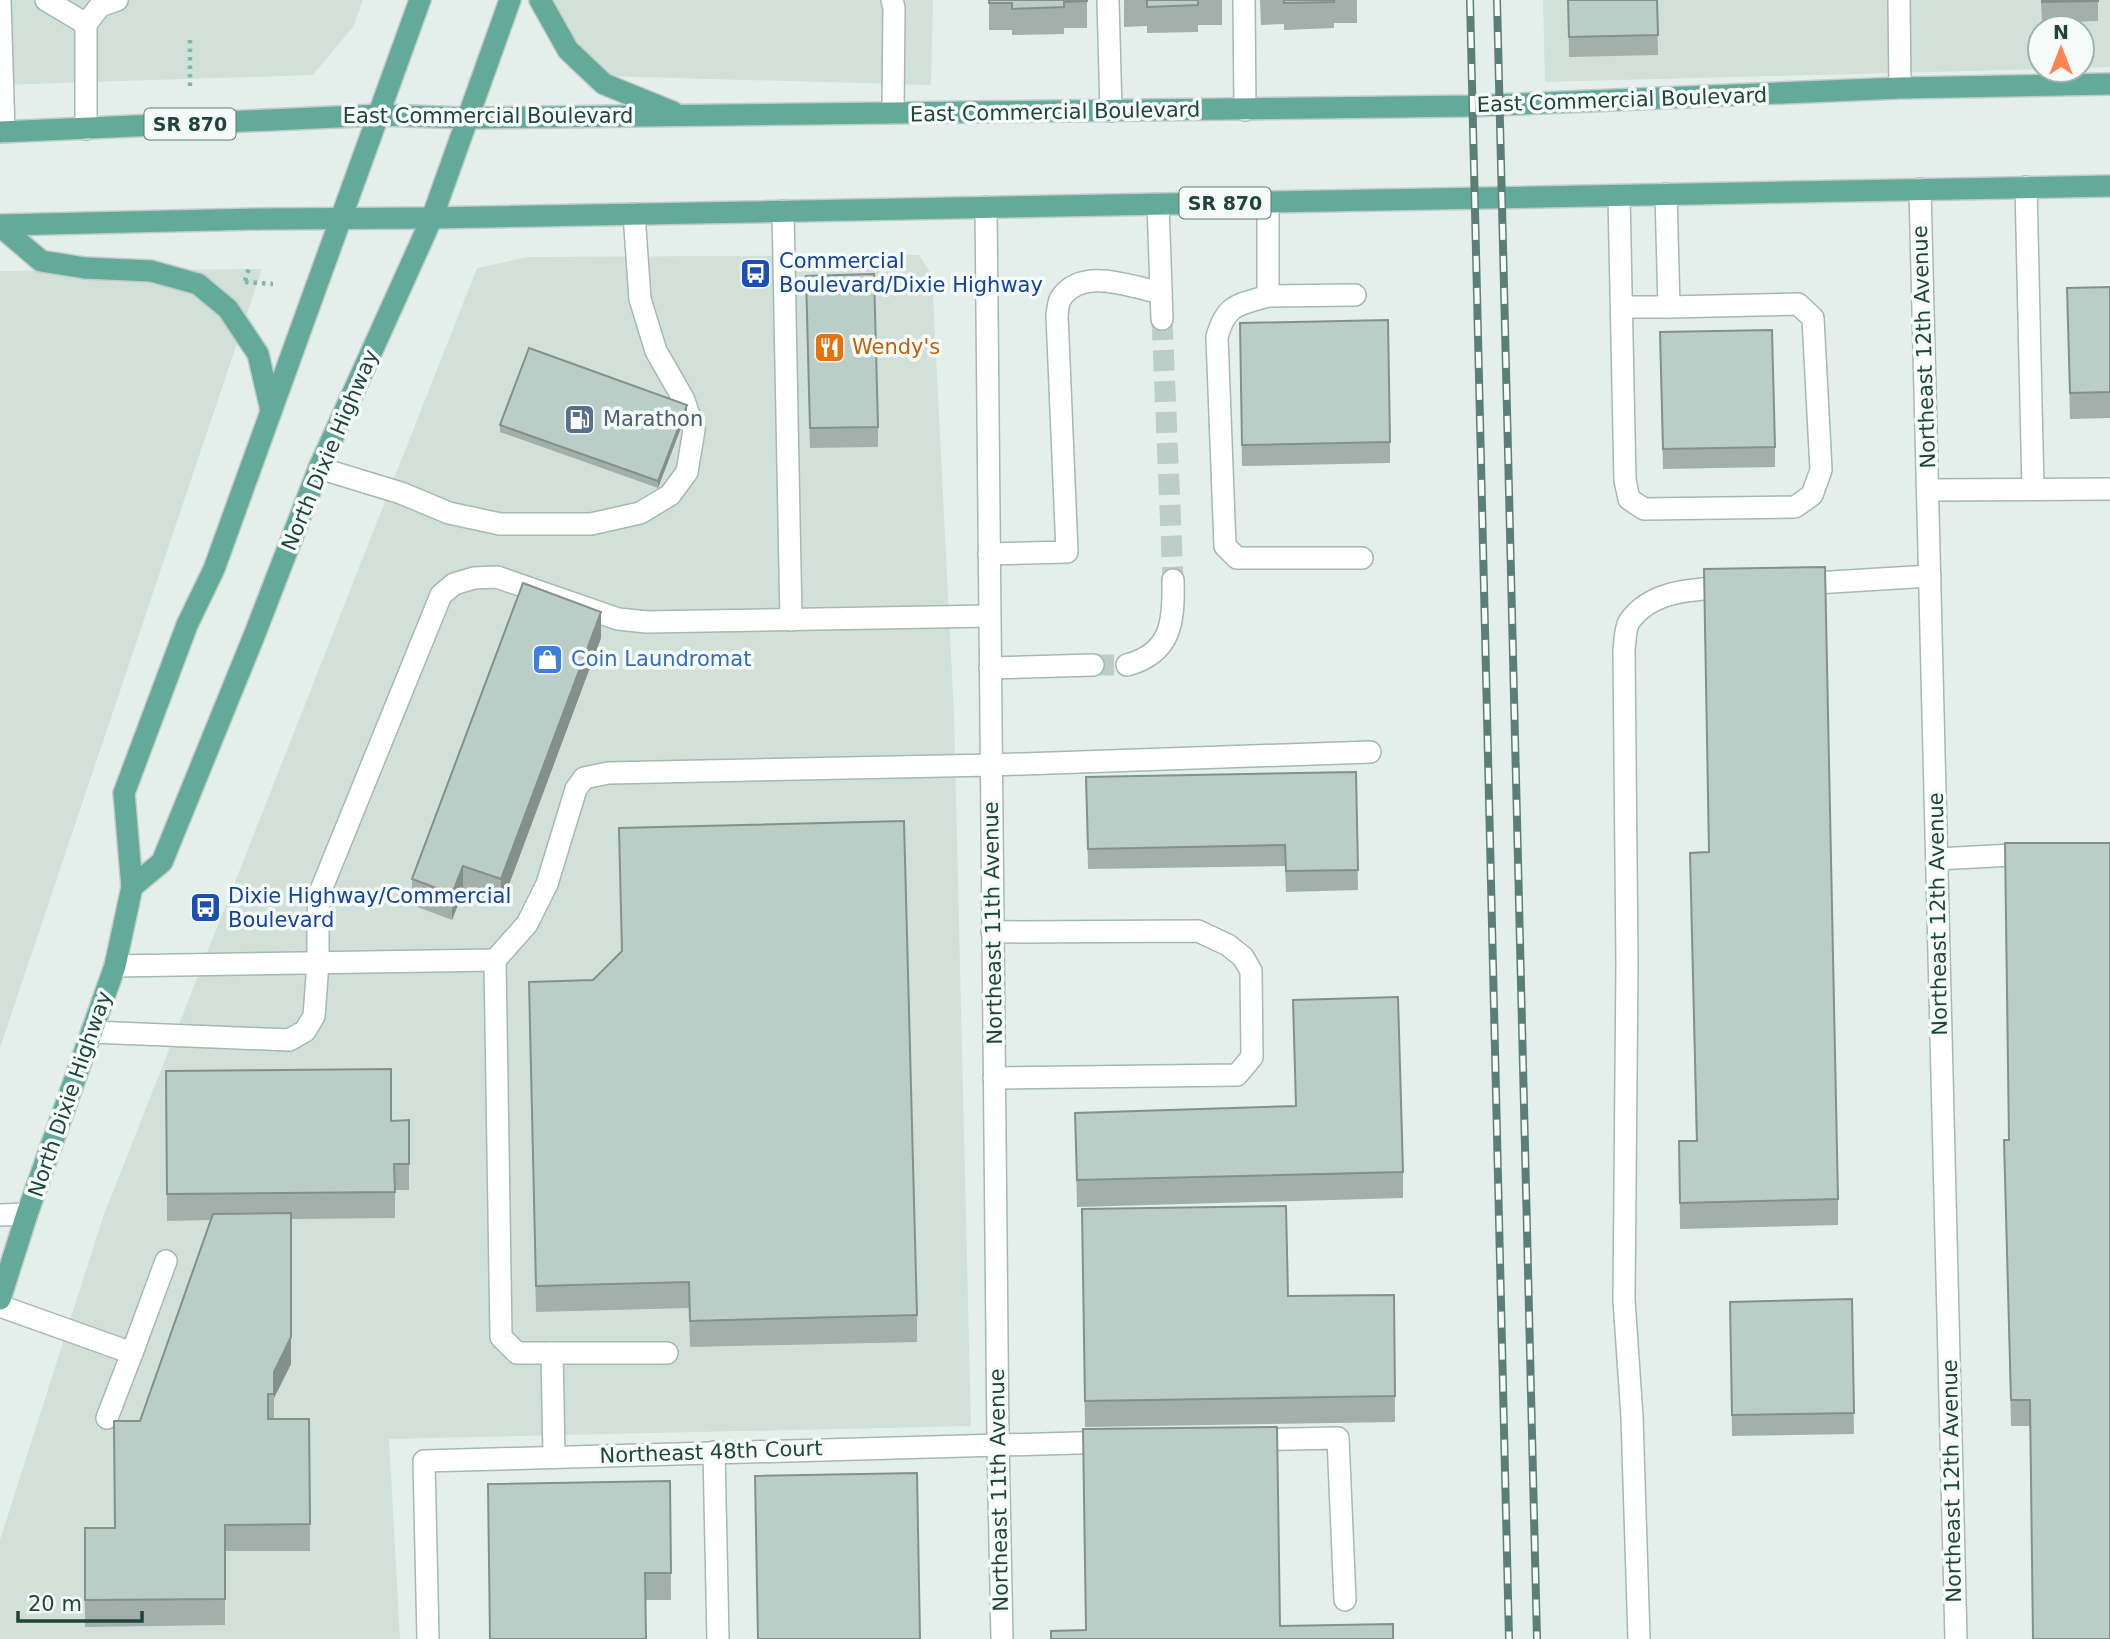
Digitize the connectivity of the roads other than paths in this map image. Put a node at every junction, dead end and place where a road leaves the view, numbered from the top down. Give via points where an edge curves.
1 (46, 0) edge
2 (85, 0) edge
3 (117, 0) edge
4 (420, 0) edge
5 (510, 0) edge
6 (540, 0) edge
7 (892, 0) edge
8 (1108, 0) edge
9 (1244, 0) edge
10 (1899, 0) edge
11 (0, 1) edge
12 (86, 24) junction
13 (2110, 85) edge
14 (1899, 88) junction
15 (1245, 110) junction
16 (1111, 111) junction
17 (893, 113) junction
18 (380, 116) junction
19 (681, 116) junction
20 (466, 118) junction
21 (86, 129) junction
22 (2, 132) edge
23 (2110, 186) edge
24 (2026, 187) junction
25 (1920, 190) junction
26 (1666, 194) junction
27 (1619, 196) junction
28 (1268, 202) junction
29 (1158, 204) junction
30 (986, 207) junction
31 (783, 211) junction
32 (634, 214) junction
33 (432, 218) junction
34 (341, 219) junction
35 (0, 226) edge
36 (1161, 293) junction
37 (1354, 295) dead end
38 (1268, 296) junction
39 (1623, 307) junction
40 (1669, 307) junction
41 (1162, 319) tunnel mouth
42 (271, 410) junction
43 (319, 468) junction
44 (2033, 489) junction
45 (2110, 489) edge
46 (1928, 490) junction
47 (989, 554) junction
48 (1362, 558) dead end
49 (1930, 576) junction
50 (1173, 580) tunnel mouth
51 (1780, 585) edge
52 (1753, 586) edge
53 (989, 616) junction
54 (791, 620) junction
55 (1093, 665) tunnel mouth
56 (1127, 665) tunnel mouth
57 (990, 668) junction
58 (1370, 752) dead end
59 (991, 765) junction
60 (2057, 852) edge
61 (1937, 859) junction
62 (131, 887) junction
63 (992, 932) junction
64 (495, 960) junction
65 (318, 963) junction
66 (115, 966) junction
67 (92, 1032) junction
68 (994, 1078) junction
69 (27, 1214) junction
70 (0, 1215) edge
71 (166, 1261) dead end
72 (0, 1299) edge
73 (0, 1306) edge
74 (131, 1353) junction
75 (552, 1353) junction
76 (667, 1353) dead end
77 (107, 1418) dead end
78 (1229, 1440) edge
79 (1134, 1442) edge
80 (998, 1444) junction
81 (714, 1452) junction
82 (554, 1457) junction
83 (1345, 1600) dead end
84 (428, 1639) edge
85 (718, 1639) edge
86 (1002, 1639) edge
87 (1639, 1639) edge
88 (1956, 1639) edge

1 - 12 street
2 - 12 street
3 - 12 street via 100,6
4 - 18 main road, North Dixie Highway
5 - 20 main road, North Dixie Highway
6 - 19 main road via 568,50 604,84
7 - 17 street
8 - 16 street
9 - 15 street
10 - 14 street
11 - 22 street
12 - 21 street
13 - 14 main road, East Commercial Boulevard / SR 870
14 - 15 main road, East Commercial Boulevard / SR 870 via 1490,106
15 - 16 main road, East Commercial Boulevard / SR 870
16 - 17 main road, East Commercial Boulevard / SR 870
17 - 19 main road, East Commercial Boulevard / SR 870
18 - 20 main road, East Commercial Boulevard / SR 870
18 - 21 main road, East Commercial Boulevard / SR 870
18 - 34 main road, North Dixie Highway
19 - 20 main road, East Commercial Boulevard / SR 870
20 - 33 main road, North Dixie Highway
21 - 22 main road, East Commercial Boulevard / SR 870
23 - 24 main road, SR 870
24 - 25 main road, SR 870
24 - 44 street
25 - 26 main road, SR 870
25 - 46 street, Northeast 12th Avenue
26 - 27 main road, SR 870
26 - 40 street
27 - 28 main road, SR 870
27 - 39 street
28 - 29 main road, SR 870
28 - 38 street
29 - 30 main road, SR 870
29 - 36 street
30 - 31 main road, SR 870
30 - 47 street, Northeast 11th Avenue
31 - 32 main road, SR 870
31 - 54 street
32 - 33 main road, SR 870
32 - 43 street via 640,299 656,351 684,400 694,430 687,472 670,495 640,513 591,524 500,524 449,513
33 - 34 main road, SR 870
33 - 43 main road, North Dixie Highway
34 - 35 main road, SR 870
34 - 42 main road, North Dixie Highway
35 - 42 main road via 41,261 151,271 198,284 228,309 258,354
36 - 41 street
36 - 47 street via 1097,279 1075,286 1060,299 1067,552
37 - 38 street
38 - 48 street via 1238,305 1222,317 1217,337 1225,546 1237,558
39 - 40 street
39 - 40 street via 1629,499 1644,509 1795,507 1811,495 1821,470 1813,318 1798,304
42 - 62 main road, North Dixie Highway via 214,569 187,625 124,793
43 - 62 main road, North Dixie Highway via 162,862
44 - 45 street
44 - 46 street
46 - 49 street, Northeast 12th Avenue
47 - 53 street, Northeast 11th Avenue
49 - 51 street
49 - 61 street, Northeast 12th Avenue
50 - 56 street via 1169,632 1145,660
52 - 87 street via 1685,590 1650,603 1628,623 1624,650 1624,1300
53 - 54 street
53 - 57 street, Northeast 11th Avenue
54 - 65 street via 647,622 618,618 497,577 454,584 441,595 321,890
55 - 57 street
57 - 59 street, Northeast 11th Avenue
58 - 59 street
59 - 63 street, Northeast 11th Avenue
59 - 64 street via 608,773 584,778 576,789 547,884 527,924
60 - 61 street
61 - 88 street, Northeast 12th Avenue
62 - 66 main road, North Dixie Highway
63 - 68 street, Northeast 11th Avenue
63 - 68 street via 1198,931 1243,957 1251,971 1252,998 1251,1057 1237,1074
64 - 65 street
64 - 75 street via 501,1337 517,1353
65 - 66 street
65 - 67 street via 314,1016 305,1031 289,1040
66 - 67 main road, North Dixie Highway
67 - 69 main road, North Dixie Highway
68 - 80 street, Northeast 11th Avenue
69 - 70 street
69 - 72 main road, North Dixie Highway
71 - 74 street
73 - 74 street
74 - 77 street
75 - 76 street
75 - 82 street
78 - 83 street via 1338,1438
79 - 80 street, Northeast 48th Court
80 - 81 street, Northeast 48th Court
80 - 86 street, Northeast 11th Avenue
81 - 82 street, Northeast 48th Court
81 - 85 street
82 - 84 street, Northeast 48th Court via 424,1461

